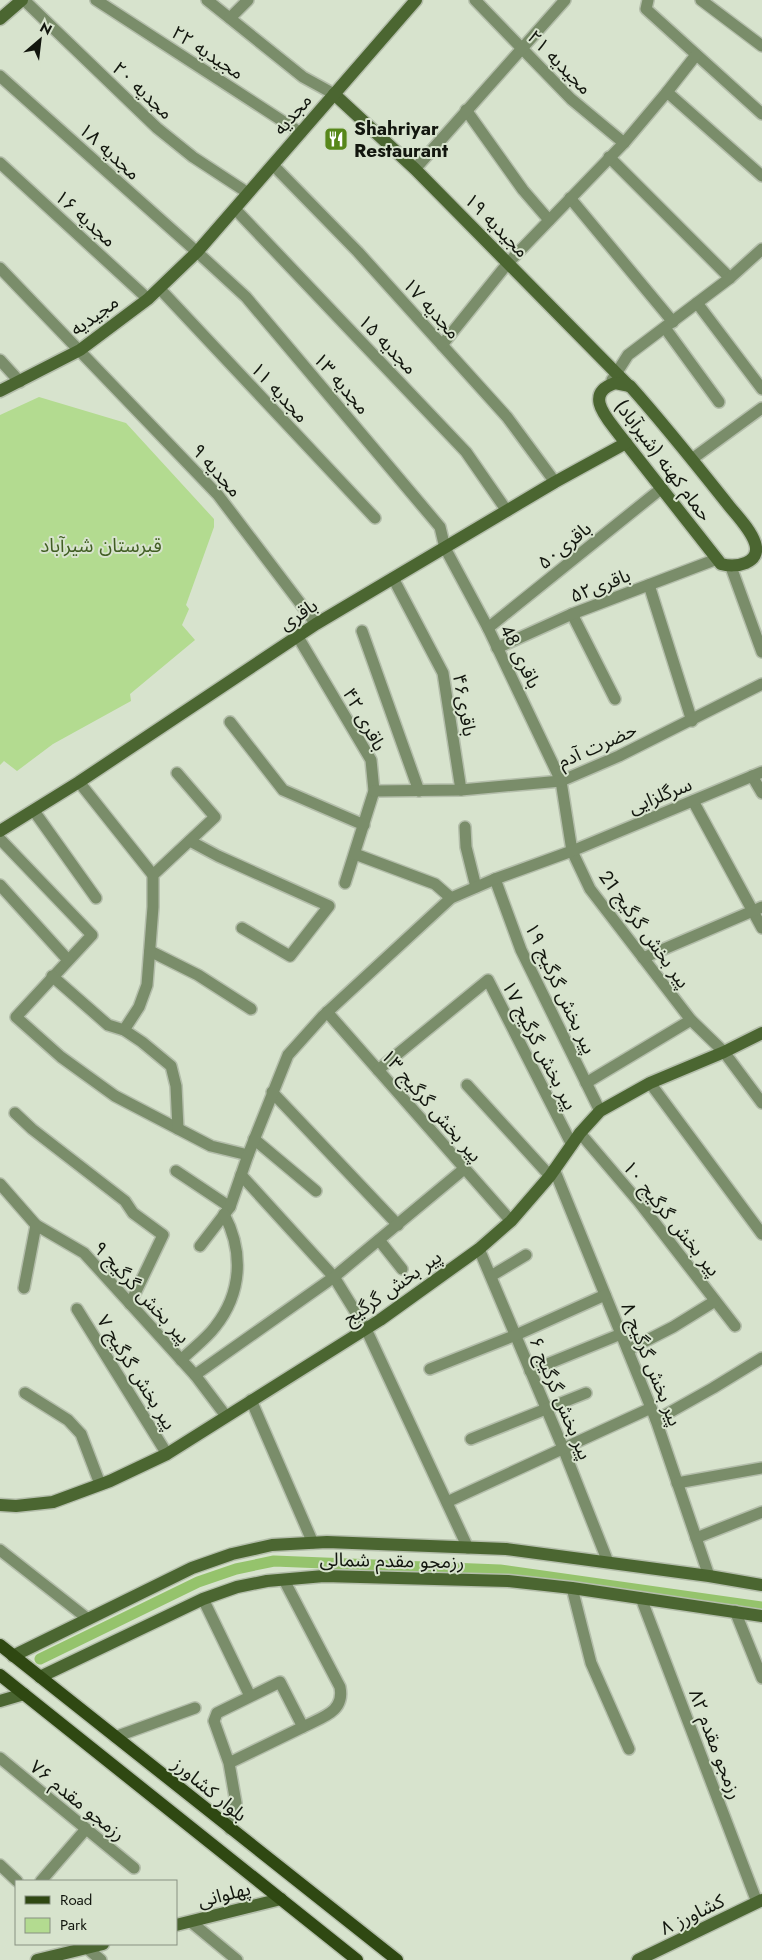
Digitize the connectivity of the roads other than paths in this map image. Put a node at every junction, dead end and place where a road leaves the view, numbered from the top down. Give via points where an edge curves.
1 (23, 0) edge
2 (96, 0) edge
3 (207, 0) edge
4 (248, 0) edge
5 (416, 0) edge
6 (475, 0) edge
7 (565, 0) edge
8 (648, 0) edge
9 (701, 0) edge
10 (230, 18) junction
11 (0, 19) edge
12 (762, 46) edge
13 (521, 48) junction
14 (696, 55) junction
15 (0, 76) edge
16 (667, 92) junction
17 (334, 94) junction
18 (466, 110) junction
19 (762, 114) edge
20 (300, 133) junction
21 (624, 144) junction
22 (610, 157) junction
23 (0, 164) edge
24 (273, 165) junction
25 (415, 168) junction
26 (762, 176) edge
27 (248, 193) junction
28 (570, 198) junction
29 (235, 208) junction
30 (549, 220) junction
31 (762, 249) edge
32 (197, 252) junction
33 (508, 263) junction
34 (0, 268) edge
35 (730, 278) junction
36 (160, 290) junction
37 (148, 299) junction
38 (698, 304) junction
39 (669, 325) junction
40 (442, 345) junction
41 (80, 350) junction
42 (0, 360) edge
43 (616, 373) junction
44 (20, 382) junction
45 (608, 386) junction
46 (630, 386) junction
47 (762, 389) edge
48 (0, 391) edge
49 (719, 402) dead end
50 (762, 408) edge
51 (626, 443) junction
52 (692, 459) junction
53 (555, 482) junction
54 (662, 488) junction
55 (507, 511) junction
56 (374, 518) dead end
57 (445, 548) junction
58 (717, 560) junction
59 (757, 560) edge
60 (730, 567) junction
61 (393, 578) junction
62 (649, 585) junction
63 (572, 614) junction
64 (316, 624) junction
65 (488, 628) junction
66 (362, 631) dead end
67 (298, 637) junction
68 (497, 648) junction
69 (762, 652) edge
70 (762, 684) edge
71 (615, 699) dead end
72 (692, 721) junction
73 (230, 722) dead end
74 (177, 773) dead end
75 (757, 774) edge
76 (561, 781) junction
77 (79, 782) junction
78 (461, 790) junction
79 (374, 791) junction
80 (419, 791) junction
81 (762, 793) edge
82 (693, 800) junction
83 (34, 811) junction
84 (364, 825) junction
85 (465, 827) dead end
86 (0, 831) edge
87 (0, 839) edge
88 (190, 841) junction
89 (572, 850) junction
90 (355, 854) junction
91 (153, 875) junction
92 (495, 878) junction
93 (345, 883) dead end
94 (0, 885) edge
95 (476, 887) junction
96 (96, 898) dead end
97 (451, 898) junction
98 (757, 909) edge
99 (242, 928) dead end
100 (762, 928) edge
101 (150, 951) junction
102 (643, 958) junction
103 (68, 960) junction
104 (52, 976) junction
105 (251, 1009) dead end
106 (327, 1012) junction
107 (691, 1020) junction
108 (124, 1030) junction
109 (762, 1033) edge
110 (724, 1052) junction
111 (378, 1070) junction
112 (650, 1082) junction
113 (586, 1083) junction
114 (467, 1085) dead end
115 (272, 1092) junction
116 (762, 1102) edge
117 (600, 1111) junction
118 (15, 1113) dead end
119 (178, 1129) junction
120 (580, 1133) junction
121 (254, 1139) junction
122 (572, 1145) junction
123 (248, 1155) junction
124 (464, 1168) junction
125 (176, 1171) dead end
126 (552, 1172) junction
127 (241, 1175) junction
128 (0, 1184) edge
129 (316, 1191) dead end
130 (227, 1210) junction
131 (511, 1221) junction
132 (36, 1225) junction
133 (398, 1225) junction
134 (762, 1234) edge
135 (379, 1240) junction
136 (200, 1246) dead end
137 (479, 1249) junction
138 (526, 1255) dead end
139 (402, 1269) dead end
140 (491, 1276) junction
141 (334, 1277) junction
142 (24, 1288) dead end
143 (605, 1295) junction
144 (715, 1301) junction
145 (130, 1304) junction
146 (77, 1309) dead end
147 (735, 1326) dead end
148 (366, 1328) junction
149 (621, 1334) junction
150 (516, 1335) junction
151 (628, 1350) junction
152 (762, 1358) edge
153 (181, 1360) junction
154 (430, 1369) dead end
155 (530, 1370) junction
156 (195, 1374) junction
157 (586, 1393) dead end
158 (25, 1394) dead end
159 (251, 1400) junction
160 (651, 1408) junction
161 (547, 1410) junction
162 (226, 1416) junction
163 (656, 1420) junction
164 (472, 1439) dead end
165 (563, 1448) junction
166 (167, 1454) junction
167 (762, 1468) edge
168 (677, 1483) junction
169 (100, 1484) junction
170 (447, 1502) junction
171 (0, 1506) edge
172 (762, 1512) edge
173 (696, 1538) junction
174 (313, 1543) junction
175 (468, 1548) junction
176 (0, 1550) edge
177 (608, 1562) junction
178 (709, 1576) junction
179 (284, 1580) junction
180 (762, 1585) edge
181 (572, 1588) junction
182 (641, 1598) junction
183 (203, 1599) junction
184 (735, 1612) junction
185 (762, 1616) edge
186 (88, 1619) junction
187 (0, 1646) edge
188 (13, 1656) junction
189 (0, 1675) edge
190 (40, 1677) junction
191 (762, 1678) edge
192 (24, 1694) junction
193 (250, 1696) junction
194 (0, 1701) edge
195 (195, 1708) dead end
196 (303, 1727) junction
197 (115, 1737) junction
198 (630, 1749) dead end
199 (100, 1755) junction
200 (0, 1758) edge
201 (229, 1763) junction
202 (86, 1829) junction
203 (230, 1829) junction
204 (0, 1865) edge
205 (134, 1868) dead end
206 (16, 1880) edge
207 (42, 1880) edge
208 (281, 1899) junction
209 (760, 1901) edge
210 (191, 1922) junction
211 (178, 1925) edge
212 (84, 1946) edge
213 (37, 1960) edge
214 (101, 1960) edge
215 (237, 1960) edge
216 (357, 1960) edge
217 (397, 1960) edge
218 (638, 1960) edge

1 - 11 street
1 - 27 street, مجدیه ۲۰ via 157,128 194,158
2 - 20 street, مجیدیه ۲۲
3 - 10 street
4 - 10 street
5 - 17 street, مجدیه
6 - 13 street, مجیدیه ۲۱
7 - 13 street
8 - 14 street via 646,9
9 - 12 street
10 - 17 street via 303,77
13 - 18 street
13 - 21 street, مجیدیه ۲۱ via 571,99
14 - 16 street
14 - 19 street
15 - 32 street, مجدیه ۱۸
16 - 21 street
16 - 26 street
17 - 20 street, مجدیه
17 - 25 street, مجیدیه ۱۹
18 - 25 street
18 - 30 street via 523,190
20 - 24 street, مجدیه
21 - 22 street
22 - 28 street
22 - 35 street
23 - 37 street, مجدیه ۱۶
24 - 27 street, مجدیه
24 - 40 street, مجدیه ۱۷
25 - 33 street, مجیدیه ۱۹
27 - 29 street, مجدیه
28 - 30 street
28 - 39 street
29 - 32 street, مجدیه
29 - 55 street, مجدیه ۱۵ via 466,452
30 - 33 street
31 - 35 street
32 - 36 street, مجیدیه
32 - 57 street, مجدیه ۱۳ via 246,297 405,484 440,527
33 - 40 street
33 - 43 street, مجیدیه ۱۹
34 - 41 street, مجدیه ۹
35 - 38 street
36 - 37 street, مجیدیه
36 - 56 street, مجدیه ۱۱
37 - 41 street, مجیدیه
38 - 39 street
38 - 47 street
39 - 43 street via 628,355
39 - 49 street
40 - 53 street, مجدیه ۱۷ via 507,417
41 - 44 street, مجیدیه
41 - 64 street, مجدیه ۹ via 218,495
42 - 44 street
43 - 45 street
43 - 46 street, مجیدیه ۱۹
44 - 48 street, مجیدیه
45 - 46 street, حمام کهنه (شیرآباد) via 616,383
45 - 51 street, حمام کهنه (شیرآباد) via 603,390 599,405
46 - 52 street, حمام کهنه (شیرآباد)
50 - 52 street
51 - 53 street, باقری
51 - 54 street, حمام کهنه (شیرآباد)
52 - 59 street, حمام کهنه (شیرآباد) via 744,525 755,544
53 - 55 street, باقری
54 - 58 street, حمام کهنه (شیرآباد)
54 - 65 street, باقری۵۰
55 - 57 street, باقری
57 - 61 street, باقری
57 - 65 street, باقری 48
58 - 60 street, حمام کهنه (شیرآباد)
58 - 62 street, باقری۵۲
59 - 60 street, حمام کهنه (شیرآباد)
60 - 69 street
61 - 64 street, باقری
61 - 78 street, باقری۴۶ via 443,673
62 - 63 street, باقری۵۲
62 - 72 street
63 - 68 street, باقری۵۲
63 - 71 street
64 - 67 street, باقری
65 - 68 street, باقری 48
66 - 80 street
67 - 77 street, باقری
67 - 79 street, باقری ۴۲ via 371,760
68 - 76 street, باقری 48
70 - 72 street, حضرت آدم
72 - 76 street, حضرت آدم
73 - 84 street via 283,790
74 - 88 street via 215,817
75 - 81 street
75 - 82 street, سرگلزایی
76 - 78 street, حضرت آدم
76 - 89 street, پیر بخش گرگیج 21
77 - 83 street, باقری
77 - 91 street
78 - 80 street, حضرت آدم
79 - 80 street, حضرت آدم
79 - 84 street, باقری ۴۲
82 - 89 street, سرگلزایی
82 - 98 street
83 - 86 street, باقری
83 - 96 street
84 - 90 street, باقری ۴۲
85 - 95 street via 466,847
87 - 103 street via 92,934
88 - 91 street
88 - 99 street via 328,906 290,956
89 - 92 street, سرگلزایی
89 - 102 street, پیر بخش گرگیج 21 via 590,889
90 - 93 street, باقری ۴۲
90 - 97 street via 435,884
91 - 101 street
92 - 95 street, سرگلزایی
92 - 113 street, پیر بخش گرگیج ۱۹ via 521,950
94 - 103 street
95 - 97 street, سرگلزایی
97 - 106 street, سرگلزایی
98 - 100 street
98 - 102 street
101 - 105 street via 198,975
101 - 108 street via 147,985 139,1007
102 - 107 street, پیر بخش گرگیج 21
103 - 104 street
104 - 108 street via 108,1025
104 - 119 street via 16,1017 62,1057 115,1096
106 - 111 street, پیر بخش گرگیج ۱۳
106 - 115 street, سرگلزایی via 288,1055
107 - 110 street, پیر بخش گرگیج 21
107 - 113 street
108 - 119 street via 171,1066 176,1086
109 - 110 street, پیر بخش گرگیج
110 - 112 street, پیر بخش گرگیج
110 - 116 street, پیر بخش گرگیج 21
111 - 122 street, پیر بخش گرگیج ۱۷ via 488,980
111 - 124 street, پیر بخش گرگیج ۱۳
112 - 117 street, پیر بخش گرگیج
112 - 134 street
113 - 117 street, پیر بخش گرگیج ۱۹
114 - 126 street
115 - 121 street, سرگلزایی
115 - 133 street
117 - 120 street, پیر بخش گرگیج
118 - 145 street via 163,1235
119 - 123 street via 211,1146
120 - 122 street, پیر بخش گرگیج
120 - 144 street, پیر بخش گرگیج ۱۰ via 638,1201
121 - 123 street, سرگلزایی
121 - 129 street
122 - 126 street, پیر بخش گرگیج
123 - 127 street, سرگلزایی
124 - 131 street, پیر بخش گرگیج ۱۳
124 - 133 street
125 - 130 street
126 - 131 street, پیر بخش گرگیج
126 - 143 street, پیر بخش گرگیج ۸
127 - 130 street, سرگلزایی
127 - 141 street
128 - 132 street, پیر بخش گرگیج ۹
130 - 136 street, سرگلزایی
130 - 153 street via 238,1256 237,1281 224,1315
131 - 137 street, پیر بخش گرگیج
132 - 142 street
132 - 145 street, پیر بخش گرگیج ۹ via 84,1253
133 - 135 street
135 - 139 street
135 - 141 street
137 - 140 street, پیر بخش گرگیج ۶
137 - 148 street, پیر بخش گرگیج
138 - 140 street
140 - 150 street, پیر بخش گرگیج ۶
141 - 148 street
141 - 156 street
143 - 149 street, پیر بخش گرگیج ۸
143 - 150 street
144 - 147 street, پیر بخش گرگیج ۱۰
144 - 151 street
145 - 153 street, پیر بخش گرگیج ۹
146 - 166 street, پیر بخش گرگیج ۷
148 - 159 street, پیر بخش گرگیج
148 - 170 street
149 - 151 street, پیر بخش گرگیج ۸
149 - 155 street
150 - 154 street
150 - 155 street, پیر بخش گرگیج ۶
151 - 160 street, پیر بخش گرگیج ۸
152 - 163 street
153 - 156 street, پیر بخش گرگیج ۹
155 - 161 street, پیر بخش گرگیج ۶
156 - 162 street, پیر بخش گرگیج ۹
157 - 161 street
158 - 169 street via 68,1420 81,1434
159 - 162 street, پیر بخش گرگیج
159 - 174 street
160 - 163 street, پیر بخش گرگیج ۸
160 - 165 street
161 - 164 street
161 - 165 street, پیر بخش گرگیج ۶
162 - 166 street, پیر بخش گرگیج
163 - 168 street, پیر بخش گرگیج ۸
165 - 170 street
165 - 177 street, پیر بخش گرگیج ۶
166 - 169 street, پیر بخش گرگیج
167 - 168 street
168 - 173 street, پیر بخش گرگیج ۸
169 - 171 street, پیر بخش گرگیج via 53,1502
170 - 175 street
172 - 173 street
173 - 178 street, پیر بخش گرگیج ۸
174 - 175 street
174 - 186 street via 272,1546 232,1554 192,1568
175 - 177 street via 515,1550
176 - 186 street
177 - 178 street
178 - 180 street
179 - 181 street, رزمجو مقدم شمالی via 324,1576 508,1581
179 - 183 street, رزمجو مقدم شمالی via 236,1587
179 - 196 street via 340,1687 342,1697 340,1704 331,1712
181 - 182 street, رزمجو مقدم شمالی
181 - 198 street via 591,1663
182 - 184 street, رزمجو مقدم شمالی
182 - 209 street, رزمجو مقدم ۸۲
183 - 190 street, رزمجو مقدم شمالی
183 - 193 street
184 - 185 street, رزمجو مقدم شمالی
184 - 191 street
186 - 188 street
187 - 188 main road, بلوار کشاورز
188 - 190 main road, بلوار کشاورز
189 - 192 main road
190 - 197 main road, بلوار کشاورز
192 - 194 street
192 - 199 main road
193 - 196 street via 280,1682
193 - 201 street via 217,1713 214,1721
195 - 197 street
196 - 201 street
197 - 199 main road
197 - 203 main road, بلوار کشاورز
199 - 208 main road
200 - 202 street, رزمجو مقدم ۷۶
201 - 203 street via 236,1803
202 - 205 street, رزمجو مقدم ۷۶
202 - 207 street
203 - 217 main road, بلوار کشاورز
204 - 206 street
208 - 210 street, پهلوانی
208 - 216 main road
209 - 218 street, کشاورز ۸
210 - 211 street, پهلوانی
210 - 215 street
212 - 213 street
212 - 214 street

